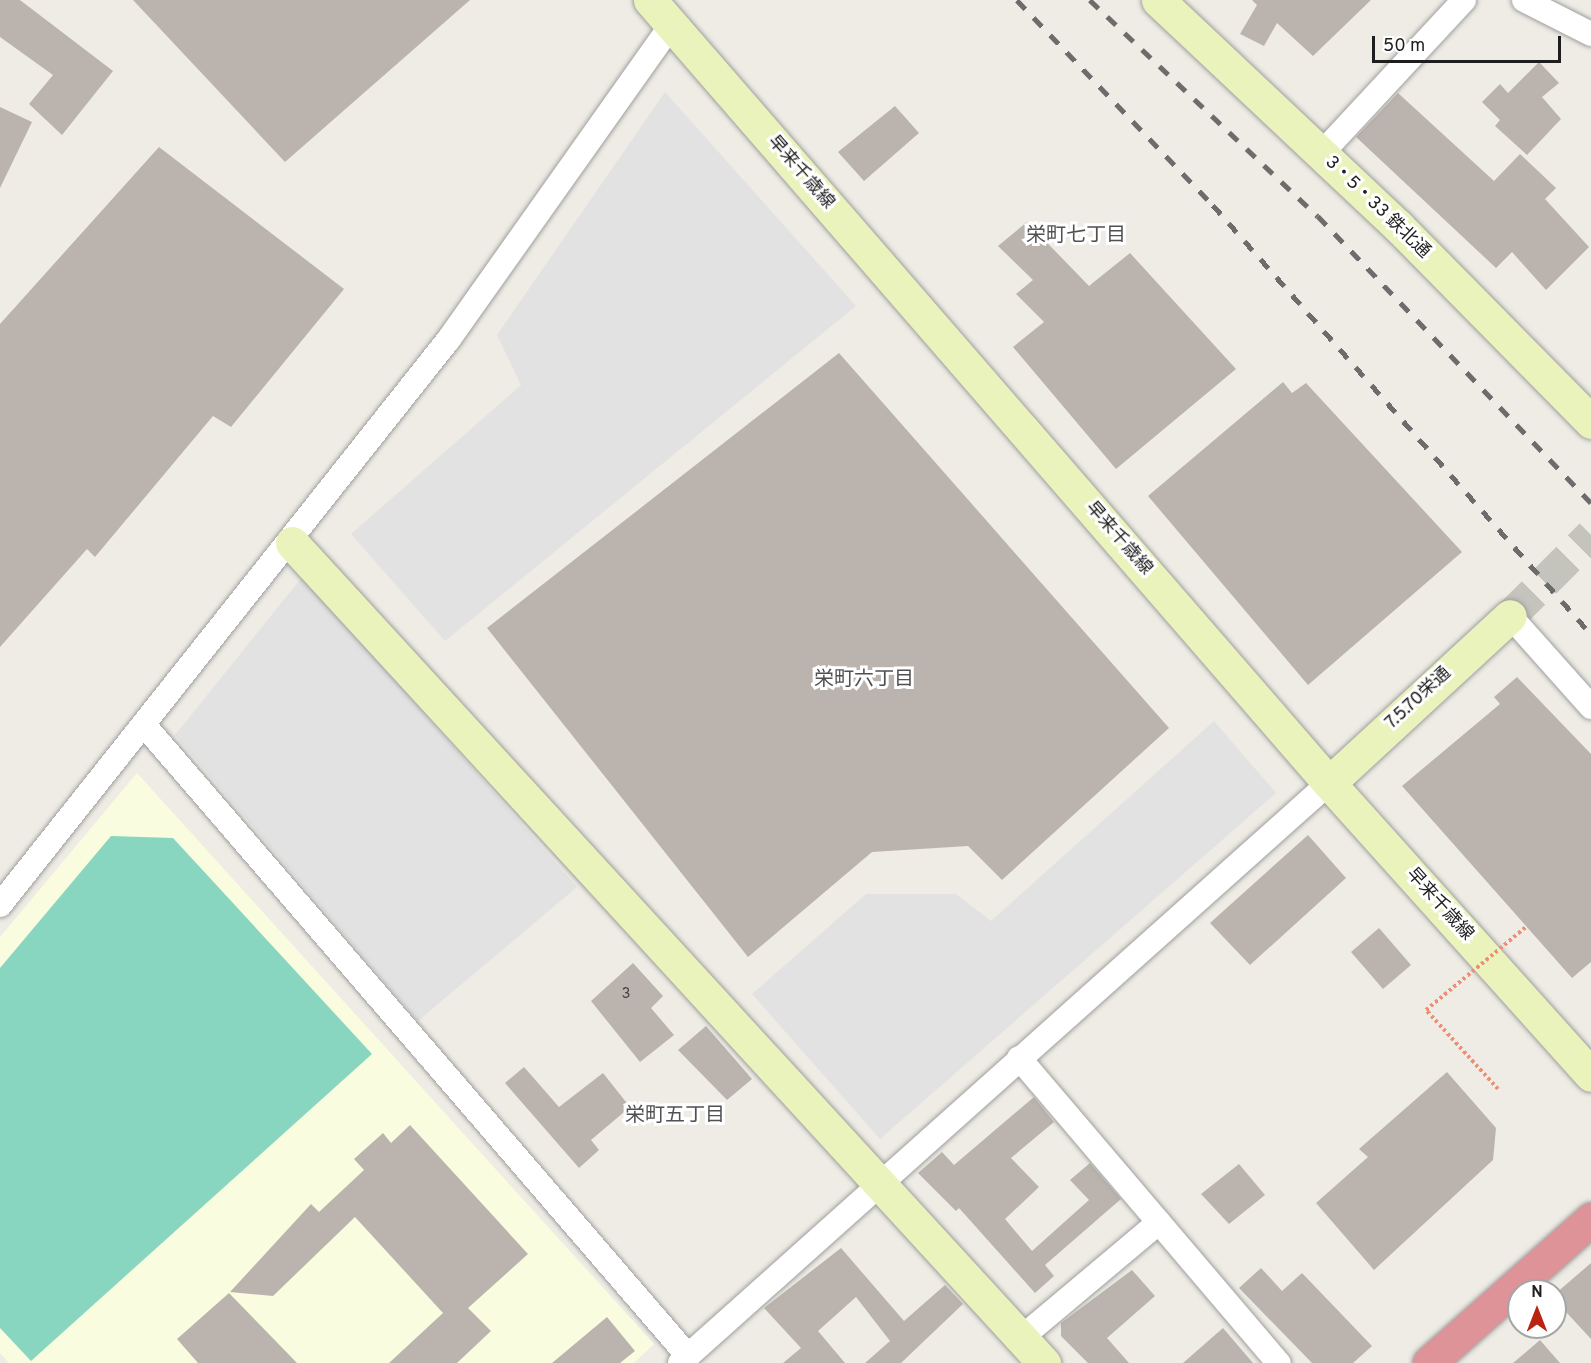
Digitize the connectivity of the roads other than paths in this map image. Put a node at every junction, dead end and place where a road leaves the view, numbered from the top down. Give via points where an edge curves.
1 (650, 0) edge
2 (1158, 0) edge
3 (1464, 0) edge
4 (1524, 0) edge
5 (677, 12) edge
6 (1591, 34) edge
7 (1321, 153) junction
8 (1591, 422) edge
9 (292, 543) junction
10 (1510, 616) joint
11 (1591, 707) edge
12 (145, 726) junction
13 (1329, 783) junction
14 (0, 905) edge
15 (1019, 1058) junction
16 (1591, 1075) edge
17 (880, 1182) junction
18 (1591, 1219) edge
19 (1159, 1222) junction
20 (1034, 1355) edge
21 (684, 1360) edge
22 (1279, 1363) edge
23 (1430, 1363) edge

1 - 5 street, 早来千歳線
2 - 7 street, 3・5・33 鉄北通
3 - 7 street
4 - 6 street
5 - 9 street via 449,339
5 - 13 street, 早来千歳線
7 - 8 street, 3・5・33 鉄北通
9 - 12 street
9 - 17 street
10 - 11 street
10 - 13 street, 7.5.70栄通
12 - 14 street
12 - 21 street
13 - 15 street
13 - 16 street, 早来千歳線
15 - 17 street
15 - 19 street
17 - 20 street
17 - 21 street
18 - 23 highway
19 - 20 street
19 - 22 street

